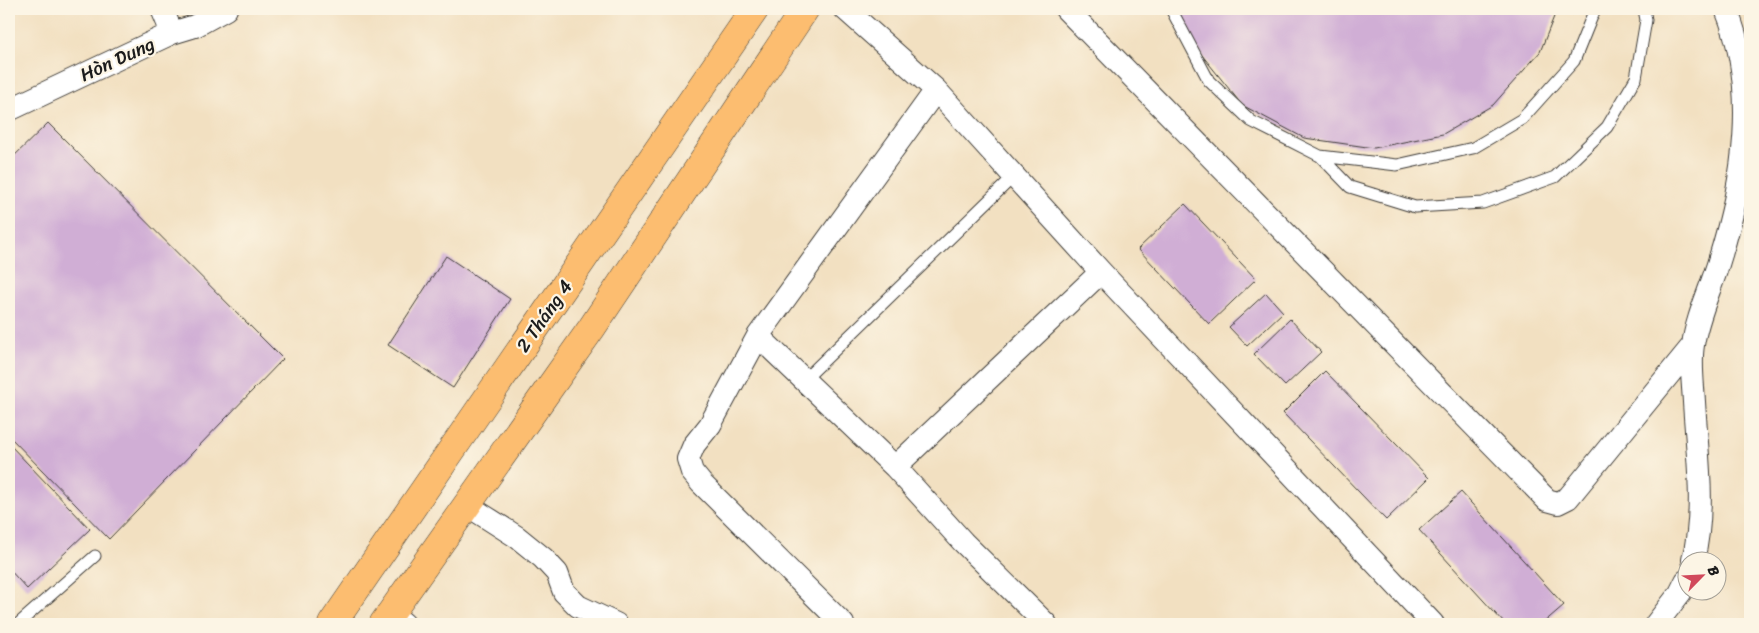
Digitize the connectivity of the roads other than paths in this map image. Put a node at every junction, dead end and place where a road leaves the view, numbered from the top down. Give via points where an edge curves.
1 (162, 9) edge
2 (226, 9) edge
3 (755, 9) edge
4 (805, 9) edge
5 (845, 9) edge
6 (1066, 9) edge
7 (1171, 9) edge
8 (1594, 9) edge
9 (1644, 9) edge
10 (1726, 9) edge
11 (172, 33) junction
12 (936, 90) junction
13 (9, 110) edge
14 (1320, 156) junction
15 (1014, 176) junction
16 (1101, 272) junction
17 (758, 336) junction
18 (1693, 345) junction
19 (804, 380) junction
20 (895, 467) junction
21 (467, 505) junction
22 (1696, 550) edge
23 (95, 556) dead end
24 (1676, 598) edge
25 (393, 620) edge
26 (18, 624) edge
27 (332, 624) edge
28 (616, 624) edge
29 (843, 624) edge
30 (1046, 624) edge
31 (1433, 624) edge
32 (1656, 624) edge

1 - 11 street
2 - 11 street, Hòn Dung via 195,26
3 - 27 main road, 2 Tháng 4
4 - 21 main road via 591,329
5 - 12 street
6 - 18 street via 1547,500 1558,503 1568,498
7 - 14 lane via 1209,81 1251,121
8 - 14 lane via 1574,61 1522,119 1473,148 1397,166
9 - 14 lane via 1646,20 1636,78 1606,127 1555,178 1483,203 1415,207 1350,187
10 - 18 street via 1741,60 1744,156 1731,222
11 - 13 street, Hòn Dung
12 - 15 street
12 - 17 street
15 - 16 street
15 - 19 lane
16 - 20 street
16 - 31 street
17 - 19 street
17 - 29 street via 688,460 701,483
18 - 22 street via 1700,496
19 - 20 street
20 - 30 street via 963,542
21 - 25 main road
21 - 28 street via 543,558 557,573 564,592 578,606
23 - 26 lane
24 - 32 street

